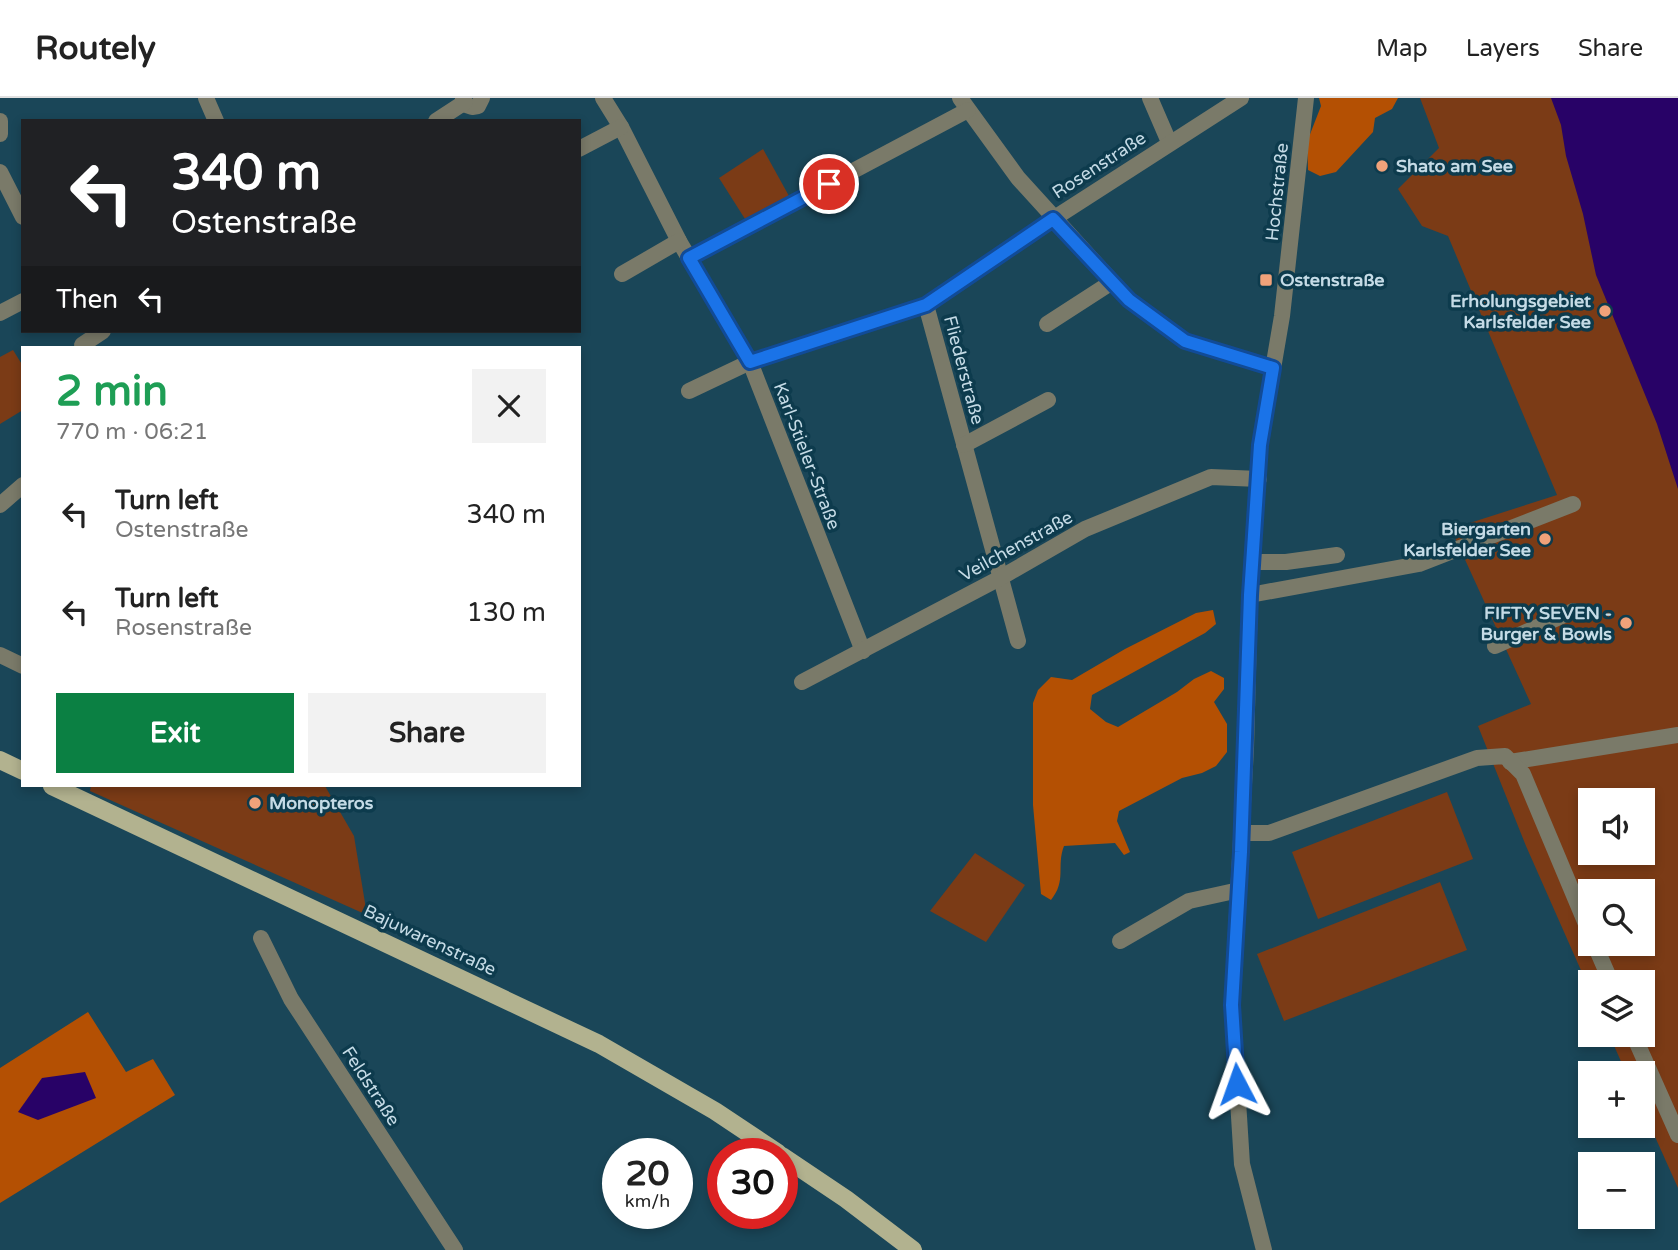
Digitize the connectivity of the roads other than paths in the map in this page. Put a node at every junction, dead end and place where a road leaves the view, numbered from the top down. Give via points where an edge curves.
1 (206, 98) edge
2 (482, 98) edge
3 (603, 98) edge
4 (1150, 98) edge
5 (1241, 98) edge
6 (1306, 98) edge
7 (464, 100) edge
8 (964, 104) edge
9 (215, 119) edge
10 (439, 119) edge
11 (0, 121) edge
12 (621, 127) junction
13 (0, 134) edge
14 (1169, 142) junction
15 (581, 148) edge
16 (0, 172) edge
17 (21, 213) edge
18 (1053, 219) junction
19 (679, 242) junction
20 (689, 258) junction
21 (622, 274) dead end
22 (1112, 282) junction
23 (21, 302) edge
24 (926, 305) junction
25 (0, 313) edge
26 (1047, 324) dead end
27 (98, 336) edge
28 (80, 341) edge
29 (750, 362) junction
30 (1273, 368) junction
31 (689, 391) dead end
32 (1048, 400) dead end
33 (964, 445) junction
34 (1259, 479) junction
35 (21, 487) edge
36 (0, 505) edge
37 (1573, 505) dead end
38 (1337, 555) dead end
39 (1253, 562) junction
40 (1000, 578) junction
41 (1250, 595) junction
42 (1573, 611) dead end
43 (1018, 641) dead end
44 (1495, 646) dead end
45 (863, 650) junction
46 (0, 655) edge
47 (21, 665) edge
48 (802, 682) dead end
49 (1678, 735) edge
50 (0, 760) edge
51 (1510, 762) junction
52 (21, 770) edge
53 (54, 787) edge
54 (1241, 833) junction
55 (1239, 890) junction
56 (1578, 905) edge
57 (261, 938) dead end
58 (1120, 940) dead end
59 (1639, 1047) edge
60 (1678, 1135) edge
61 (755, 1138) edge
62 (798, 1167) edge
63 (455, 1250) edge
64 (913, 1250) edge
65 (1264, 1250) edge

1 - 9 street
2 - 7 street via 475,107
3 - 12 street, Karl-Stieler-Straße
4 - 14 street
5 - 14 street, Rosenstraße
6 - 30 street, Hochstraße
7 - 10 street
8 - 18 street
8 - 20 street
11 - 13 street
12 - 15 street
12 - 19 street, Karl-Stieler-Straße
14 - 18 street, Rosenstraße
16 - 17 street
18 - 22 street
18 - 24 street, Rosenstraße
19 - 20 street, Karl-Stieler-Straße
19 - 21 street
20 - 29 street, Karl-Stieler-Straße
22 - 26 street
22 - 30 street via 1185,341
23 - 25 street
24 - 29 street, Rosenstraße
24 - 33 street, Fliederstraße
27 - 28 street
29 - 31 street, Rosenstraße
29 - 45 street, Karl-Stieler-Straße
30 - 34 street, Hochstraße
32 - 33 street, Fliederstraße
33 - 40 street, Fliederstraße
34 - 39 street, Hochstraße
34 - 40 street, Veilchenstraße via 1211,477 1085,529
35 - 36 street
37 - 41 street via 1419,564
38 - 39 street
39 - 41 street, Hochstraße
40 - 43 street, Fliederstraße
40 - 45 street, Veilchenstraße
41 - 54 street, Hochstraße
42 - 44 street
45 - 48 street, Veilchenstraße
46 - 47 street
49 - 51 street
50 - 52 main road
51 - 54 street via 1505,756 1477,758 1269,833
51 - 56 street via 1523,774
53 - 61 main road, Bajuwarenstraße via 598,1044
54 - 55 street, Hochstraße
55 - 58 street via 1189,901
55 - 65 street, Hochstraße via 1232,1005 1242,1164
57 - 63 street, Feldstraße via 291,999
59 - 60 street
62 - 64 main road, Bajuwarenstraße

